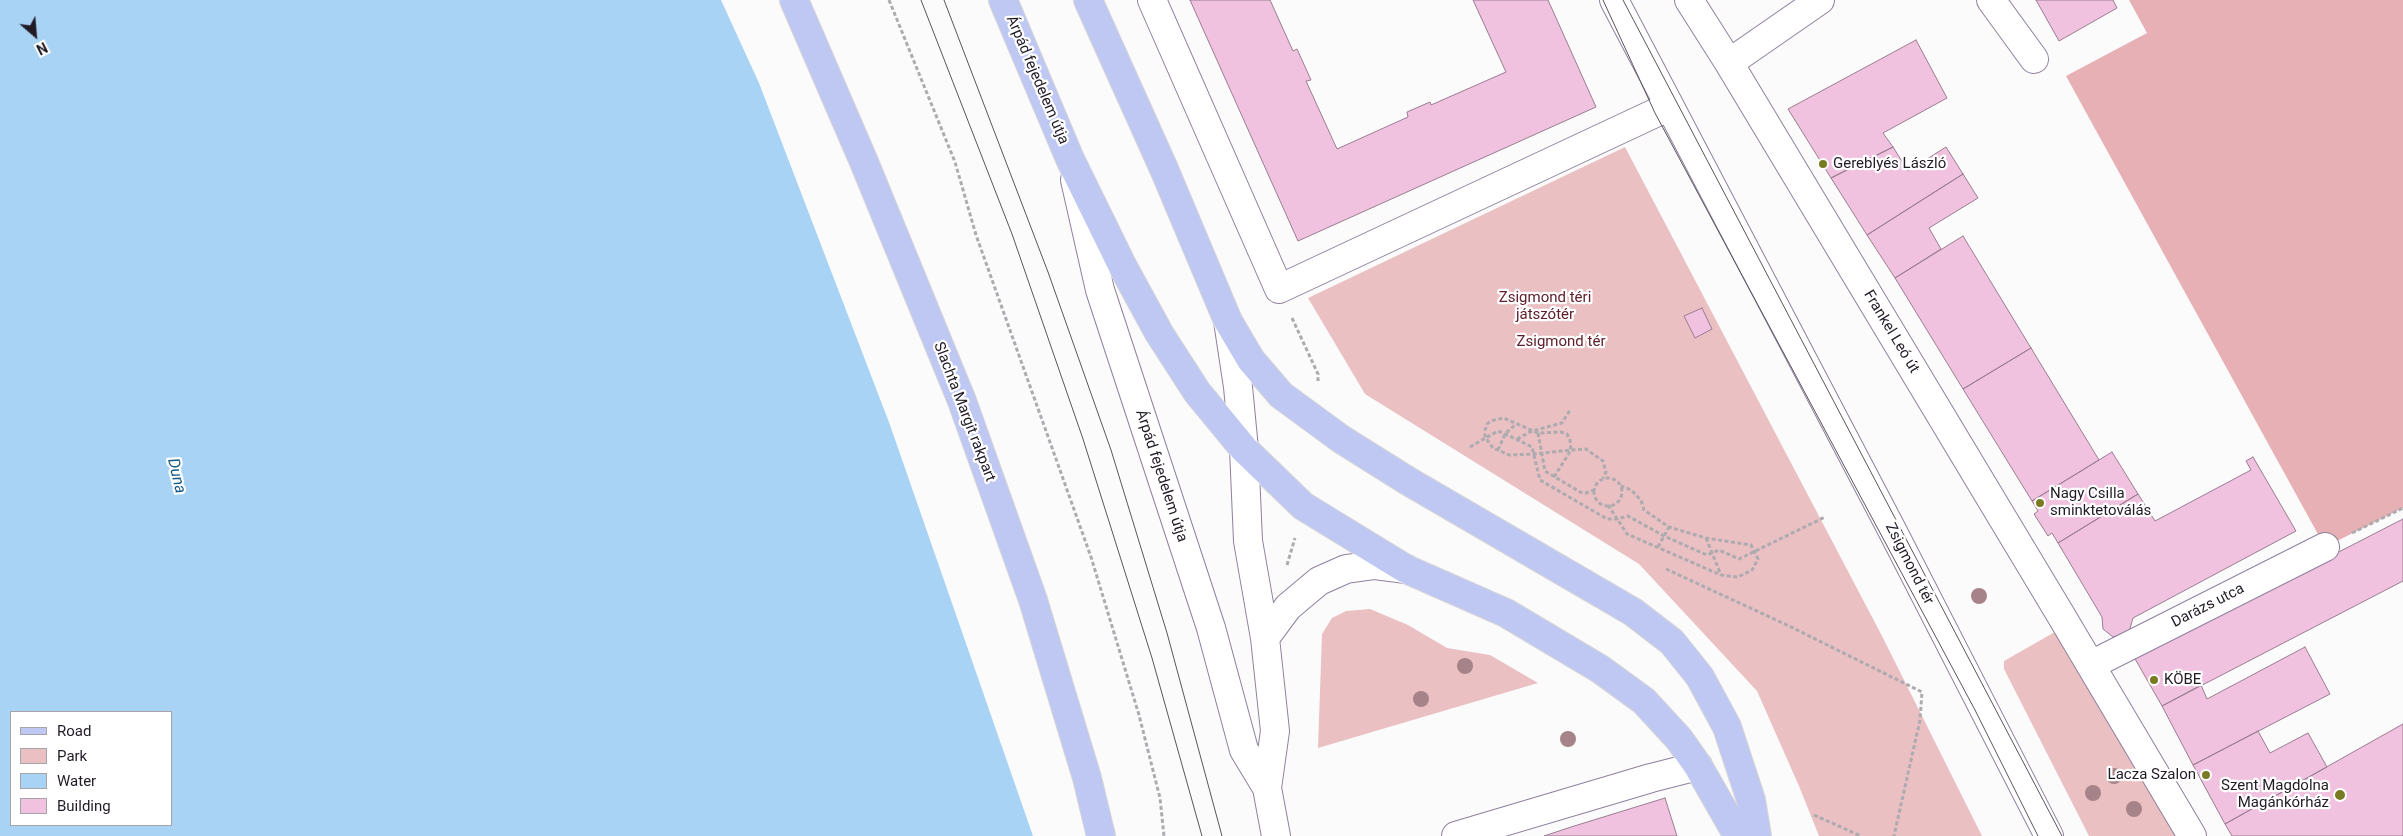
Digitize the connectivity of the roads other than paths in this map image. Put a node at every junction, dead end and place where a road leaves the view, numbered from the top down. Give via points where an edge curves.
1 (794, 0) edge
2 (1004, 0) edge
3 (1088, 0) edge
4 (1152, 0) edge
5 (1614, 0) edge
6 (1689, 0) edge
7 (1820, 0) edge
8 (1991, 0) edge
9 (2034, 59) dead end
10 (1729, 62) junction
11 (1668, 107) junction
12 (1070, 159) junction
13 (1228, 320) junction
14 (1244, 449) junction
15 (2324, 547) road end
16 (1406, 569) junction
17 (1265, 638) junction
18 (2091, 665) junction
19 (1698, 766) junction
20 (1267, 788) junction
21 (1101, 836) edge
22 (1276, 836) edge
23 (1456, 836) edge
24 (1738, 836) edge
25 (1757, 836) edge
26 (2049, 836) edge
27 (2192, 836) edge

1 - 21 main road, Slachta Margit rakpart via 962,401 1033,600 1087,778
2 - 12 main road, Árpád fejedelem útja
3 - 13 main road, Árpád fejedelem útja
4 - 11 street via 1279,289
5 - 11 street, Zsigmond tér
6 - 10 street, Frankel Leó út
7 - 10 street
8 - 9 street
10 - 18 street, Frankel Leó út
11 - 26 street, Zsigmond tér
12 - 14 main road, Árpád fejedelem útja via 1123,267 1160,333 1197,392
12 - 20 street, Árpád fejedelem útja via 1100,290 1211,628 1244,750
13 - 14 street, Árpád fejedelem útja
13 - 25 main road via 1251,360 1281,395 1306,414 1408,481 1633,612 1672,642 1700,677 1727,728 1750,800
14 - 16 main road via 1302,506
14 - 17 street, Árpád fejedelem útja via 1248,541
15 - 18 street, Darázs utca
16 - 17 street via 1375,565 1346,569 1319,581 1288,608
16 - 19 main road via 1506,613 1600,669 1644,701
17 - 20 street, Árpád fejedelem útja via 1275,731
18 - 27 street
19 - 23 street
19 - 24 main road
20 - 22 street, Árpád fejedelem útja

